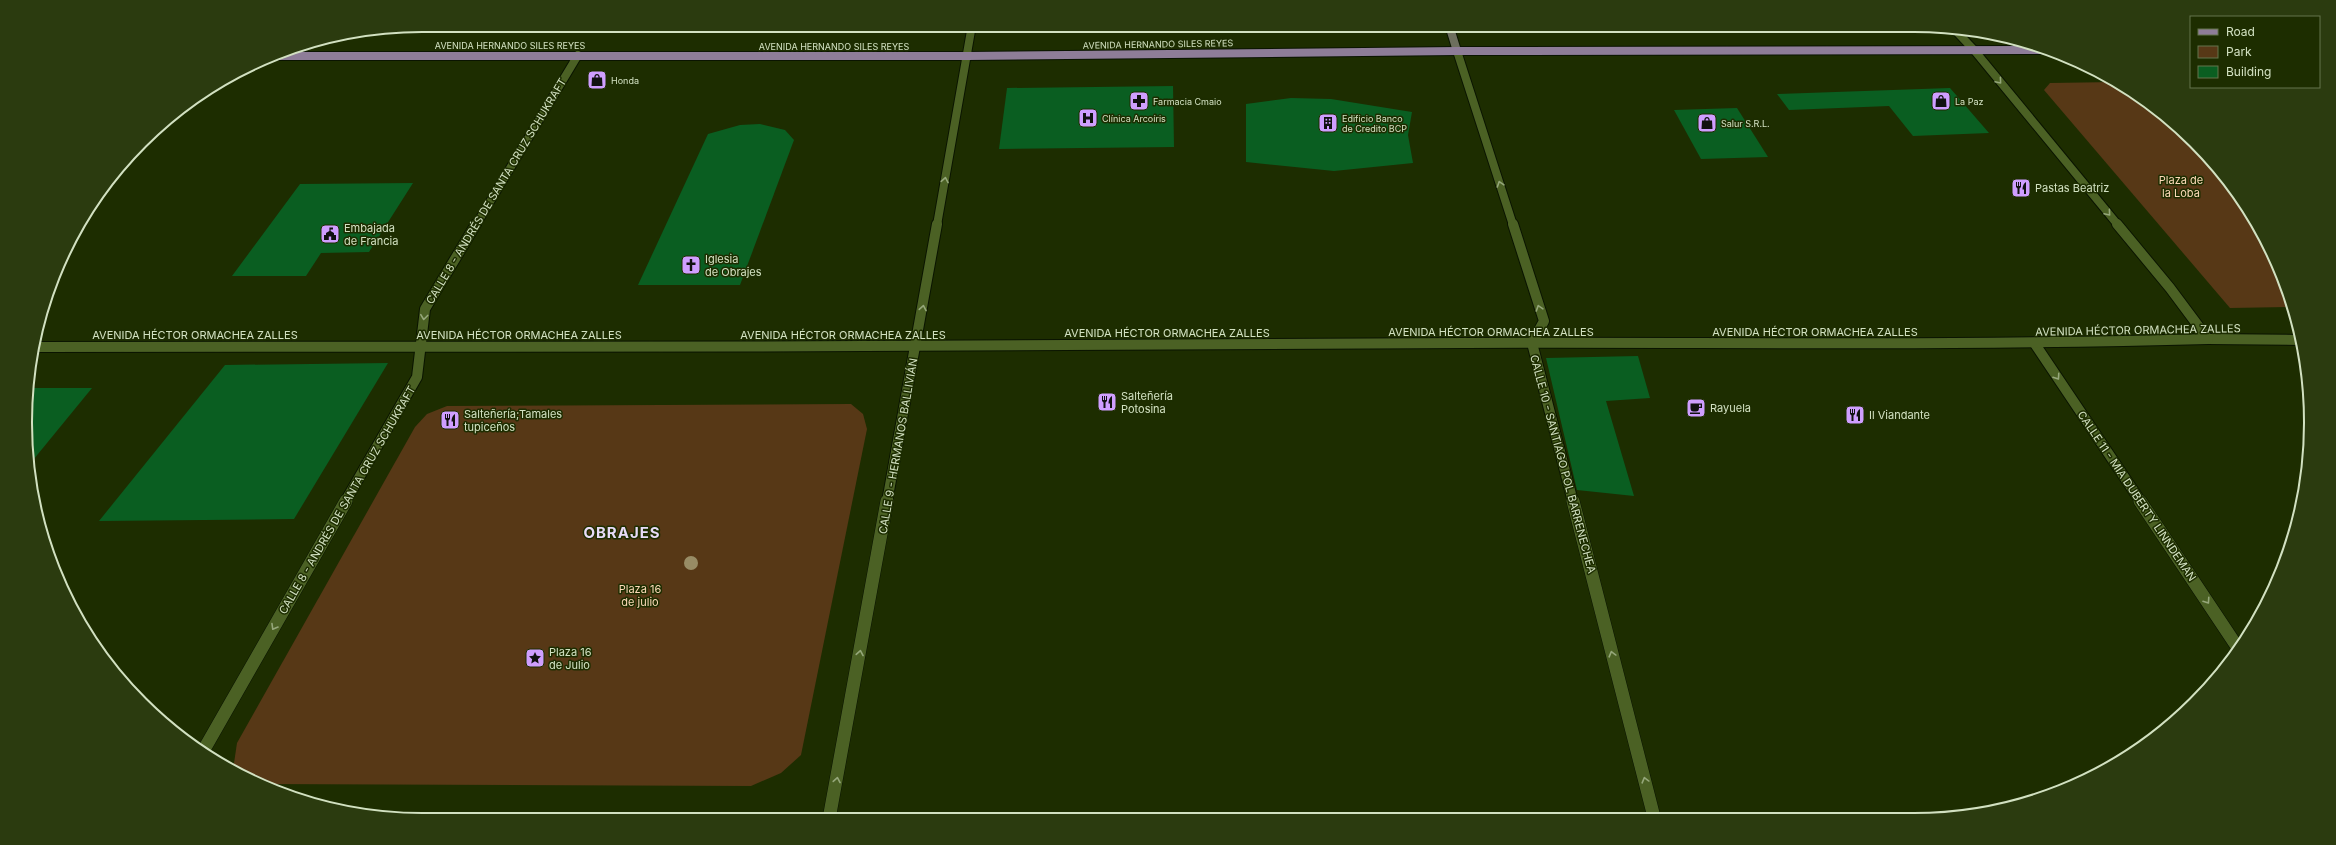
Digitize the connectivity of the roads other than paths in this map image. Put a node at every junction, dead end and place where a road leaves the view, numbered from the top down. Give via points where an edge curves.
1 (971, 32) edge
2 (1452, 32) edge
3 (1959, 35) edge
4 (1457, 50) junction
5 (1974, 50) junction
6 (2030, 50) edge
7 (578, 54) junction
8 (289, 56) edge
9 (967, 56) junction
10 (2208, 339) junction
11 (2295, 340) edge
12 (1532, 343) junction
13 (2035, 344) junction
14 (420, 346) junction
15 (916, 346) junction
16 (40, 347) edge
17 (2235, 643) edge
18 (206, 747) edge
19 (831, 813) edge
20 (1653, 813) edge

1 - 9 street, CALLE 9 - HERMANOS BALLIVIÁN
2 - 4 main road, CALLE 10 - SANTIAGO POL BARRENECHEA
3 - 5 street
4 - 5 main road, AVENIDA HERNANDO SILES REYES
4 - 9 main road, AVENIDA HERNANDO SILES REYES
12 -> 4 street, CALLE 10 - SANTIAGO POL BARRENECHEA via 1544,321
5 - 6 main road, AVENIDA HERNANDO SILES REYES
5 -> 10 street via 2170,288
7 - 8 main road, AVENIDA HERNANDO SILES REYES
7 - 9 main road, AVENIDA HERNANDO SILES REYES
7 -> 14 street, CALLE 8 - ANDRÉS DE SANTA CRUZ SCHUKRAFT via 425,309
15 -> 9 street, CALLE 9 - HERMANOS BALLIVIÁN
10 - 11 street, AVENIDA HÉCTOR ORMACHEA ZALLES
10 - 13 street, AVENIDA HÉCTOR ORMACHEA ZALLES
12 - 13 street, AVENIDA HÉCTOR ORMACHEA ZALLES
12 - 15 street, AVENIDA HÉCTOR ORMACHEA ZALLES
20 -> 12 street, CALLE 10 - SANTIAGO POL BARRENECHEA
13 -> 17 street, CALLE 11 - MIA DUBERTY LINNDEMAN
14 - 15 street, AVENIDA HÉCTOR ORMACHEA ZALLES
14 - 16 street, AVENIDA HÉCTOR ORMACHEA ZALLES
14 -> 18 street, CALLE 8 - ANDRÉS DE SANTA CRUZ SCHUKRAFT via 417,377
19 -> 15 street, CALLE 9 - HERMANOS BALLIVIÁN

